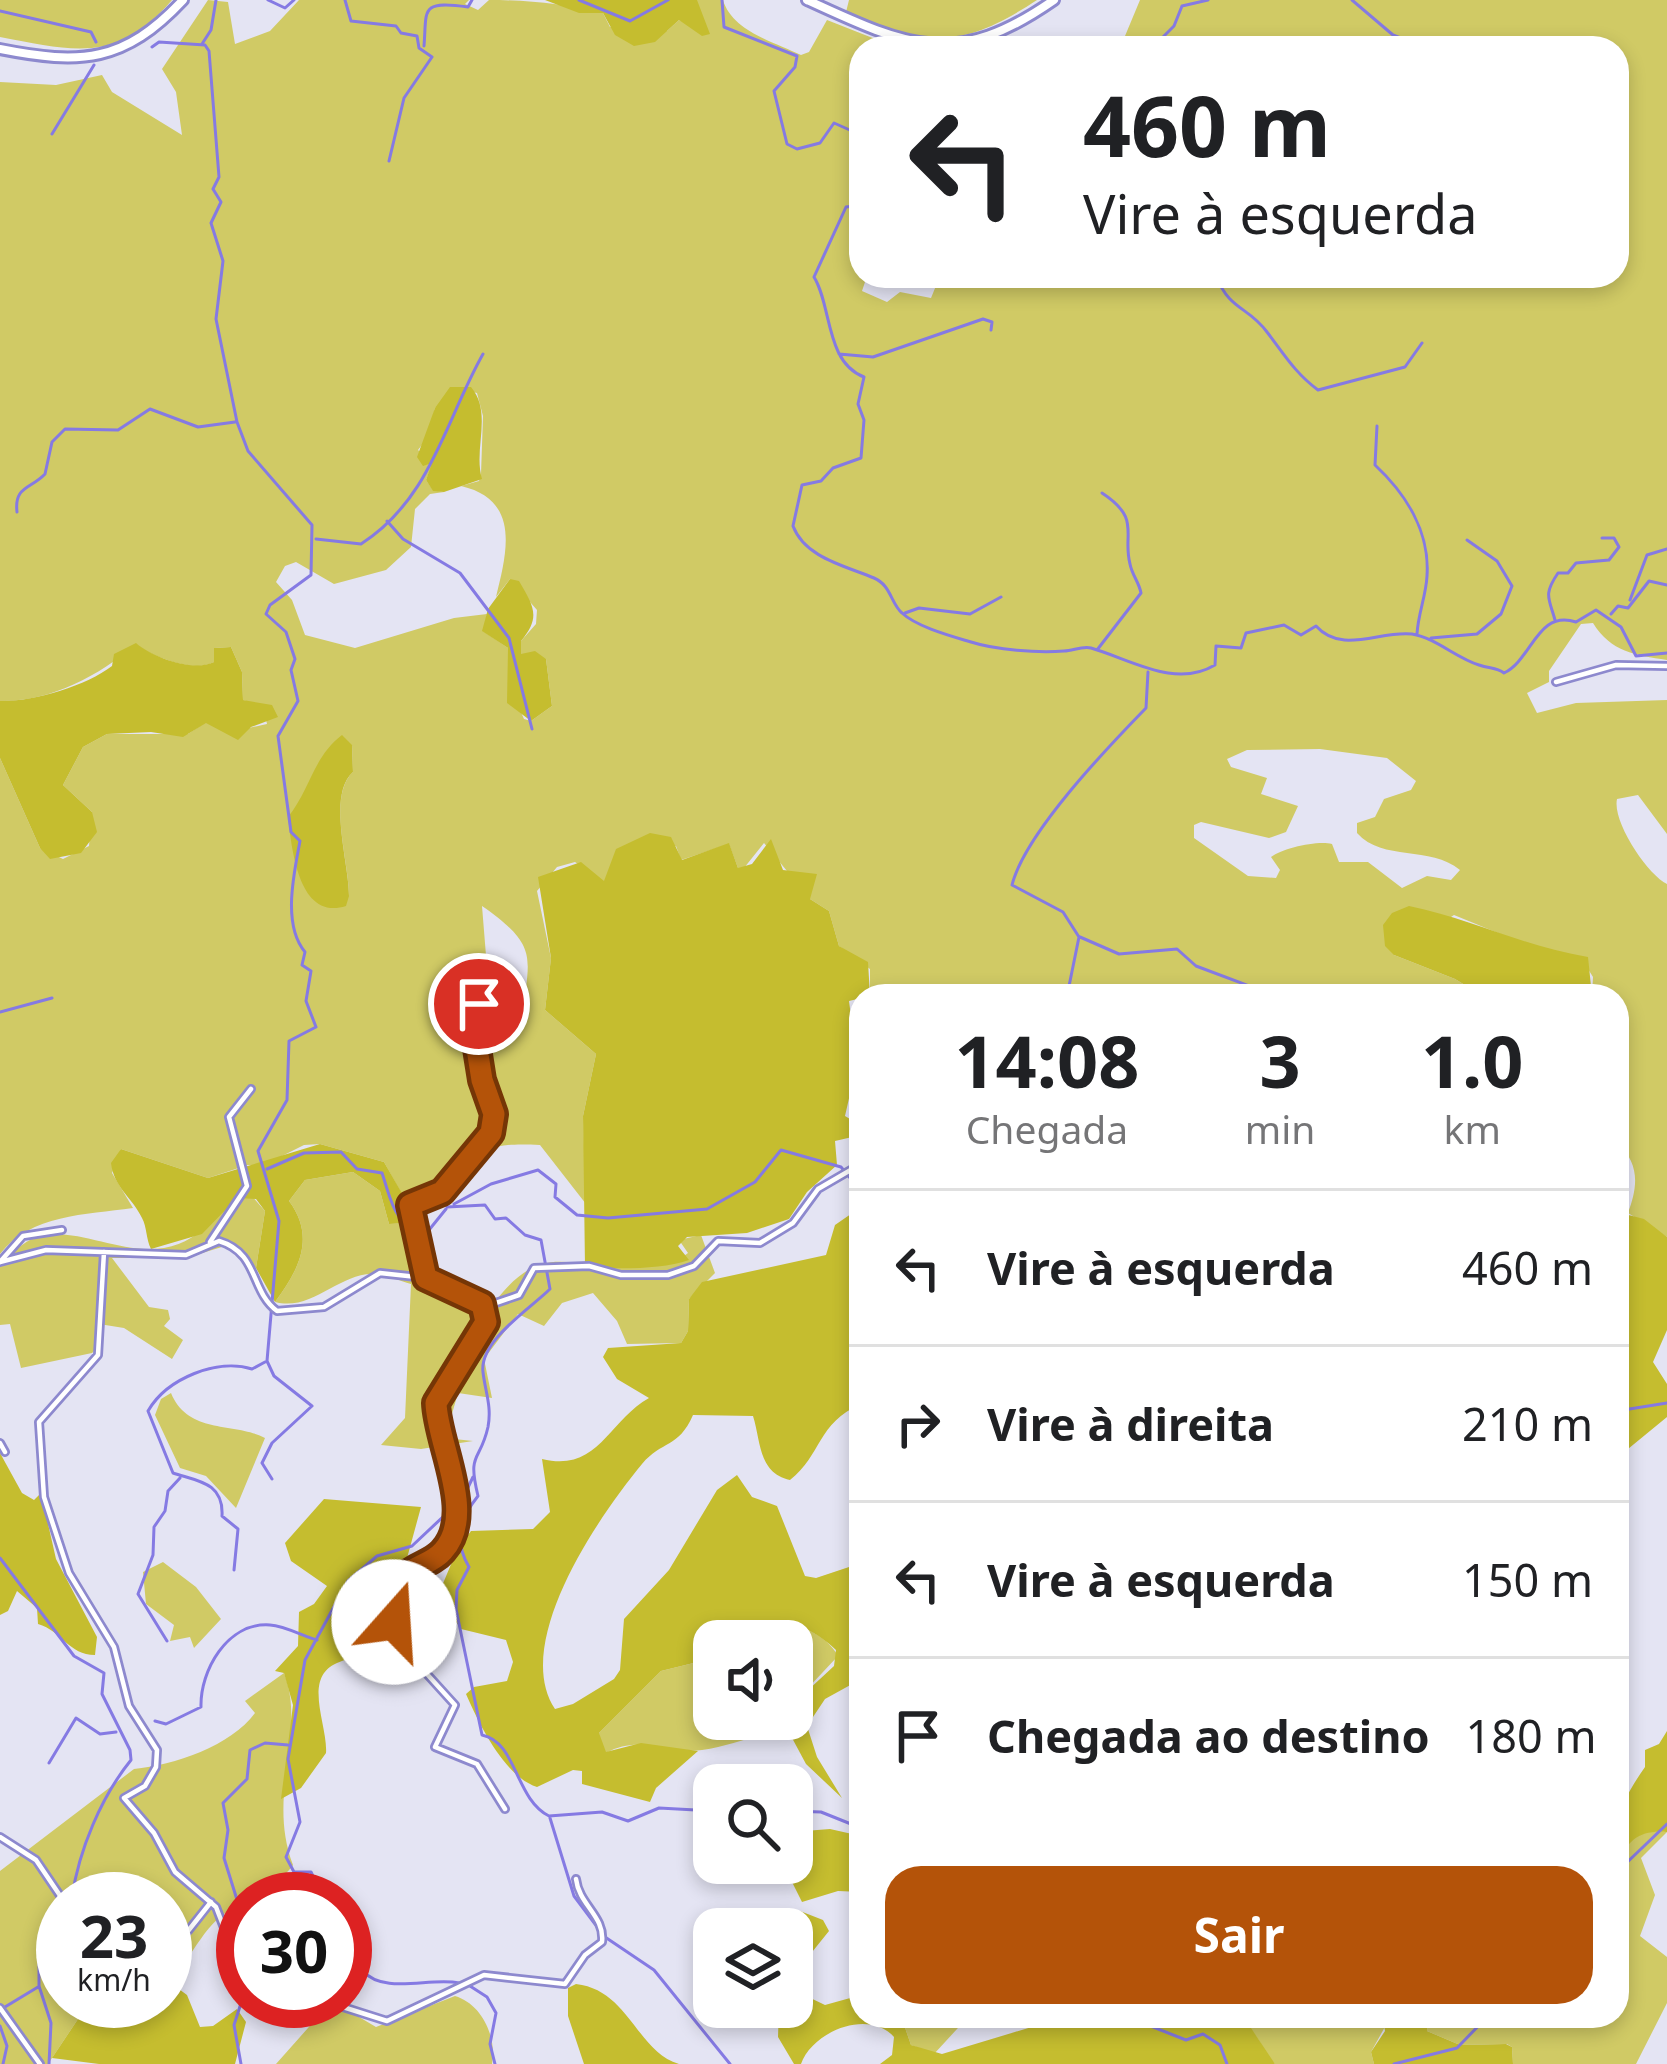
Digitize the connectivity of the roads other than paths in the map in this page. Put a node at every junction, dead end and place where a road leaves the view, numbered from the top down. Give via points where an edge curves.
1 (183, 0) edge
2 (807, 0) edge
3 (1054, 0) edge
4 (888, 36) edge
5 (992, 36) edge
6 (0, 49) edge
7 (1667, 666) edge
8 (1556, 682) dead end
9 (485, 978) dead end
10 (251, 1089) dead end
11 (849, 1171) edge
12 (62, 1230) dead end
13 (210, 1242) junction
14 (104, 1252) junction
15 (0, 1262) edge
16 (426, 1278) junction
17 (482, 1304) junction
18 (0, 1443) edge
19 (5, 1452) dead end
20 (505, 1809) dead end
21 (0, 1837) edge
22 (44, 1872) edge
23 (576, 1879) dead end
24 (211, 1902) junction
25 (216, 1912) edge
26 (192, 1926) edge
27 (0, 2008) edge
28 (372, 2016) edge
29 (40, 2064) edge

1 - 6 main road via 148,34 99,56 62,60
2 - 4 main road
3 - 5 main road
7 - 8 street via 1616,665
9 - 16 street via 475,1036 494,1120 447,1188 410,1202
10 - 13 street via 229,1117 247,1186
11 - 17 street via 818,1189 790,1226 753,1246 718,1241 694,1266 668,1276 534,1268 519,1295
12 - 15 street via 23,1236
13 - 14 street via 186,1255
13 - 16 street via 242,1252 277,1311 324,1307 373,1274
14 - 15 street via 46,1250
14 - 24 street via 100,1350 39,1422 44,1497 74,1586 114,1647 129,1706 157,1750 145,1786 124,1798 180,1877
16 - 17 street
17 - 20 street via 484,1330 436,1403 453,1479 452,1536 438,1556 407,1573 393,1615 454,1705 435,1747 478,1764
18 - 19 street
21 - 22 street
23 - 28 street via 602,1924 602,1942 565,1984 484,1975 387,2021
24 - 25 street
24 - 26 street
27 - 29 street

